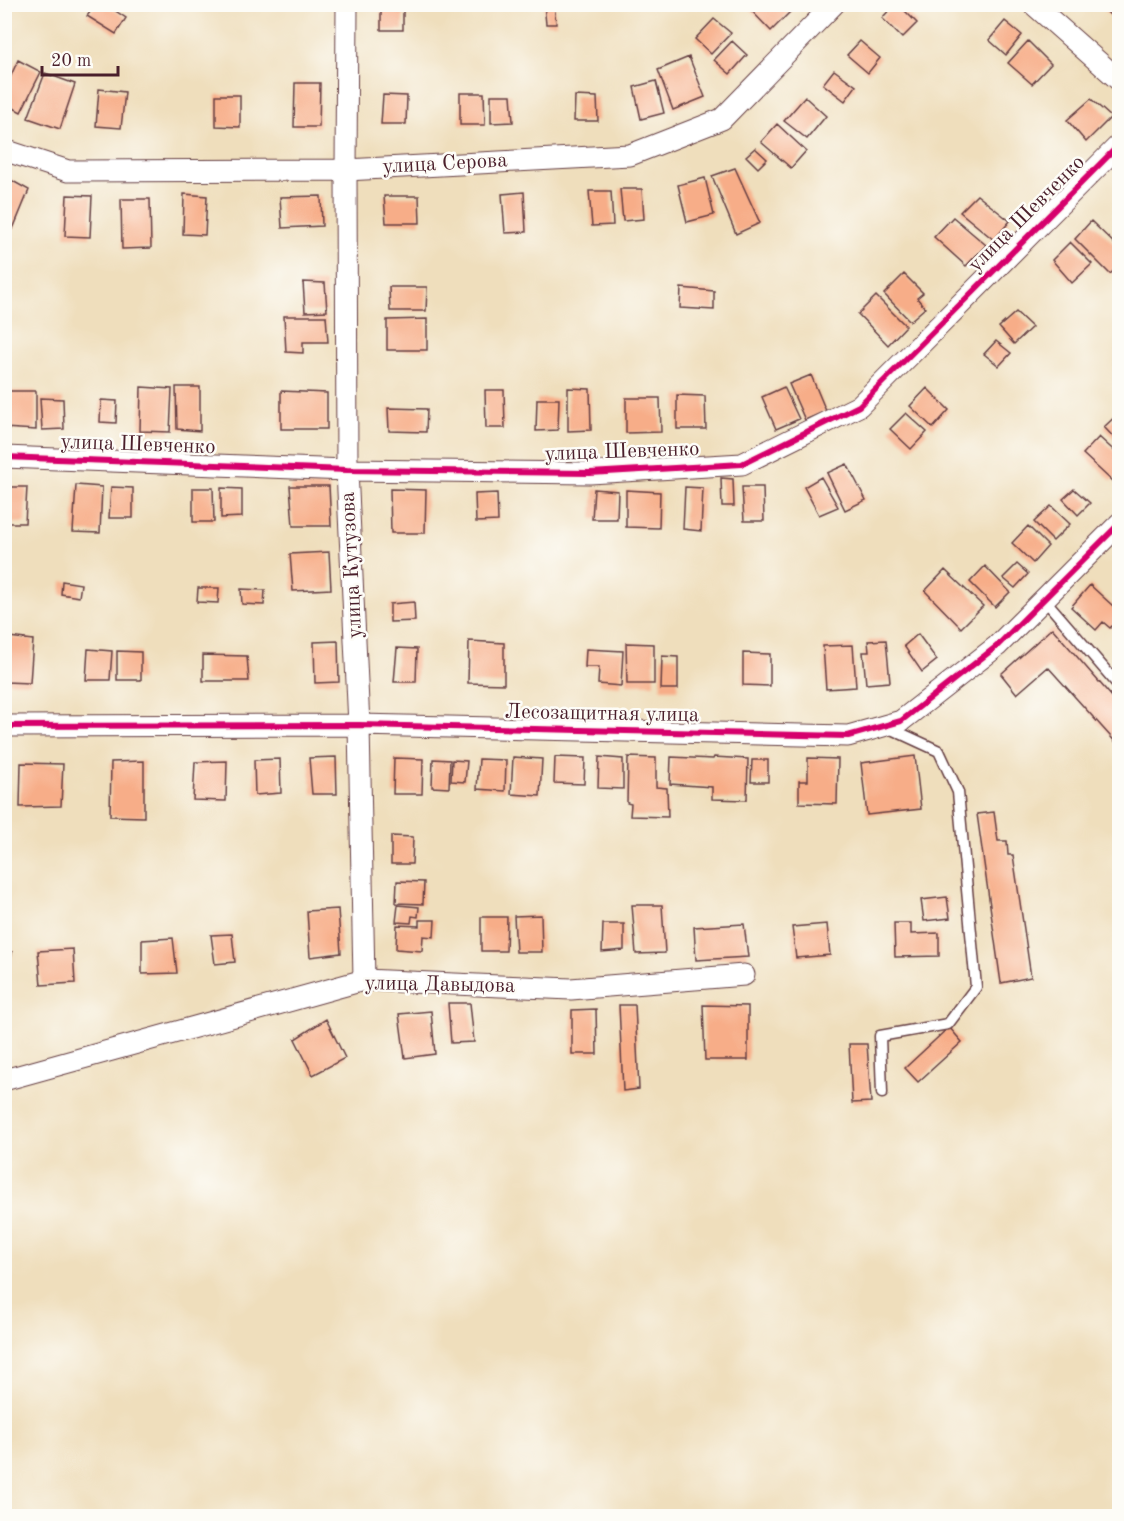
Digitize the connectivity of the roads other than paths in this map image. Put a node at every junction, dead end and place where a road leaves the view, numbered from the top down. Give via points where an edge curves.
1 (347, 4) edge
2 (834, 4) edge
3 (1033, 4) edge
4 (1119, 81) edge
5 (1119, 144) edge
6 (4, 150) edge
7 (346, 170) junction
8 (4, 457) edge
9 (347, 470) junction
10 (1119, 523) edge
11 (1044, 599) junction
12 (1119, 687) edge
13 (359, 725) junction
14 (4, 726) edge
15 (884, 726) junction
16 (744, 975) dead end
17 (364, 981) junction
18 (4, 1080) edge
19 (882, 1093) dead end

1 - 7 street, улица Кутузова
2 - 7 street, улица Серова via 722,119 630,155
3 - 4 street
5 - 9 street, улица Шевченко via 859,406 742,464 590,472
6 - 7 street, улица Серова via 68,171
7 - 9 street, улица Кутузова
8 - 9 street, улица Шевченко
9 - 13 street, улица Кутузова
10 - 11 street, Лесозащитная улица
11 - 12 lane
11 - 15 street, Лесозащитная улица via 996,646 901,721
13 - 14 street, Лесозащитная улица
13 - 15 street, Лесозащитная улица via 848,736
13 - 17 street, улица Кутузова
15 - 19 lane via 939,751 958,792 976,987 948,1024 880,1036
16 - 17 street, улица Давыдова via 571,989
17 - 18 street, улица Давыдова

